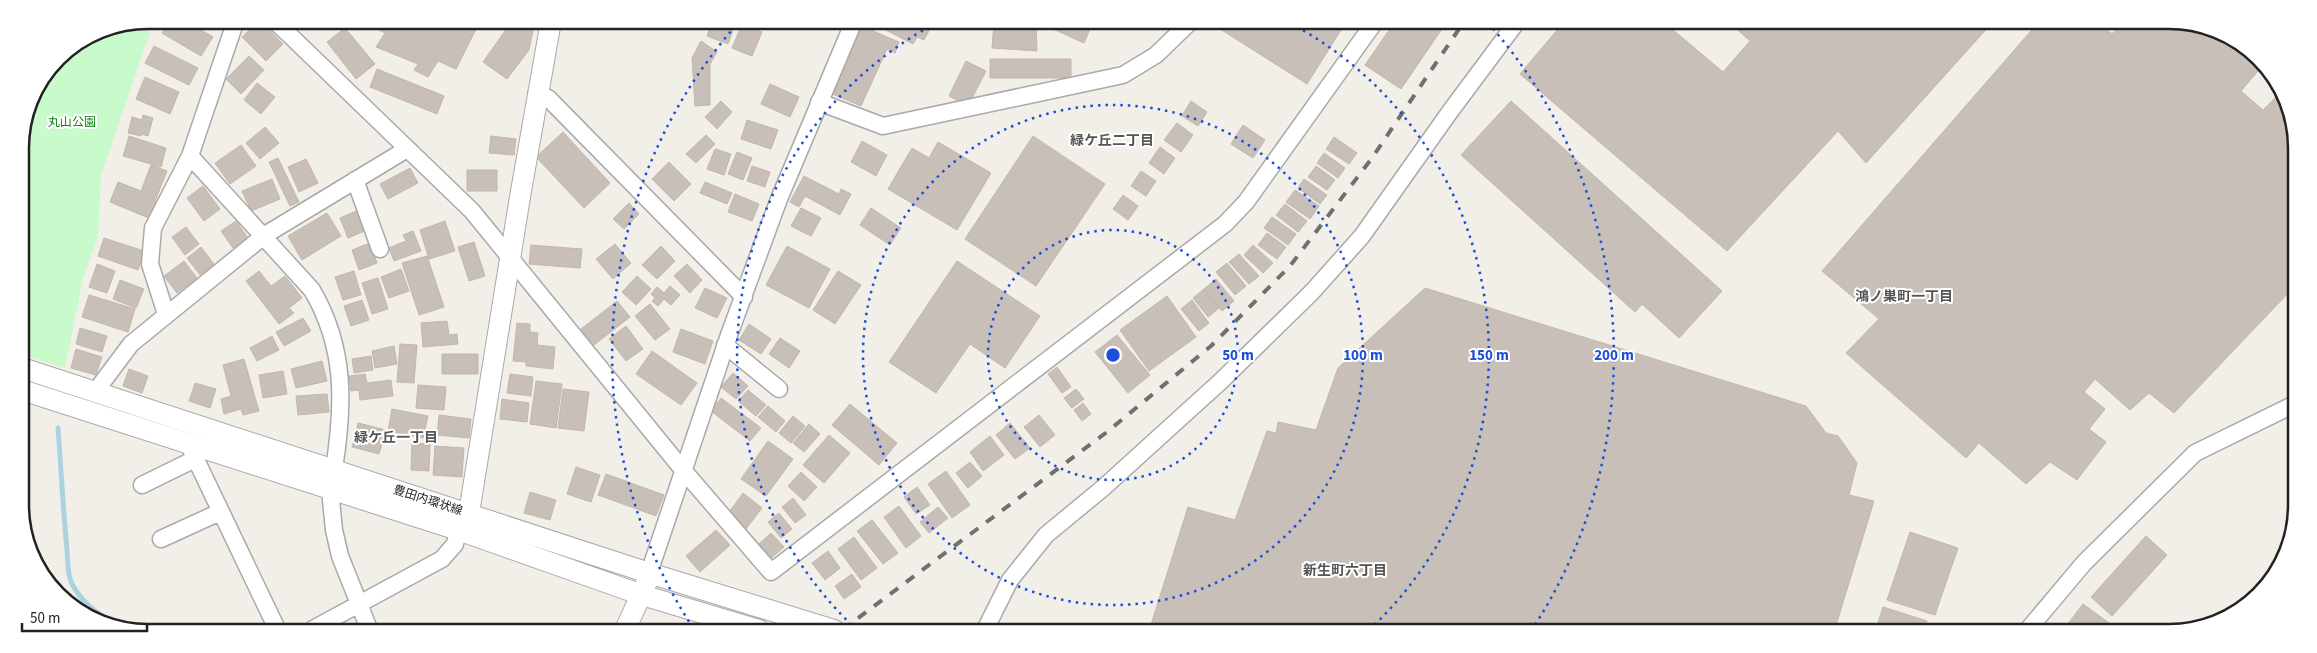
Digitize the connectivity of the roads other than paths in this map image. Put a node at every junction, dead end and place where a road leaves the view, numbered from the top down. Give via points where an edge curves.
1 (233, 29) edge
2 (283, 29) edge
3 (549, 29) edge
4 (851, 29) edge
5 (1183, 29) edge
6 (1369, 29) edge
7 (1511, 29) edge
8 (537, 92) junction
9 (819, 102) junction
10 (407, 149) junction
11 (190, 156) junction
12 (355, 180) junction
13 (265, 235) junction
14 (380, 249) dead end
15 (511, 257) junction
16 (744, 297) junction
17 (166, 314) junction
18 (725, 345) junction
19 (29, 370) edge
20 (779, 389) dead end
21 (94, 392) junction
22 (29, 393) edge
23 (2288, 407) edge
24 (192, 452) junction
25 (334, 469) junction
26 (683, 470) junction
27 (142, 485) dead end
28 (330, 490) junction
29 (220, 512) junction
30 (469, 513) junction
31 (458, 530) junction
32 (161, 539) dead end
33 (649, 572) junction
34 (642, 595) junction
35 (359, 604) junction
36 (275, 624) edge
37 (322, 624) edge
38 (367, 624) edge
39 (628, 624) edge
40 (739, 624) edge
41 (816, 624) edge
42 (988, 624) edge
43 (2033, 624) edge

1 - 11 street
2 - 10 street
3 - 8 street
4 - 9 street
5 - 9 street via 1156,55 1124,75 883,126
6 - 26 street via 1246,202 1225,224 771,572
7 - 42 street via 1362,236 1312,292 1220,381 1103,488 1046,535 1010,580
8 - 15 street
8 - 16 street via 549,99
9 - 16 street via 779,199
10 - 12 street
10 - 15 street via 472,211
11 - 13 street
11 - 17 street via 153,228 150,264
12 - 13 street
12 - 14 street
13 - 17 street
13 - 25 street via 312,290 333,336 341,422
15 - 26 street
15 - 30 street
16 - 18 street
17 - 21 street via 131,344
18 - 20 street
18 - 26 street
19 - 21 street, 豊田内環状線
21 - 25 street, 豊田内環状線
22 - 24 street, 豊田内環状線
23 - 43 street via 2195,452 2084,563
24 - 27 street
24 - 28 street, 豊田内環状線
24 - 29 street
25 - 30 street, 豊田内環状線
26 - 33 street
28 - 31 street, 豊田内環状線
28 - 35 street via 340,556
29 - 32 street
29 - 36 street
30 - 33 street, 豊田内環状線
31 - 34 street, 豊田内環状線
31 - 35 street via 455,544 442,559
33 - 34 street
33 - 41 street, 豊田内環状線
34 - 39 street
34 - 40 street, 豊田内環状線
35 - 37 street
35 - 38 street

